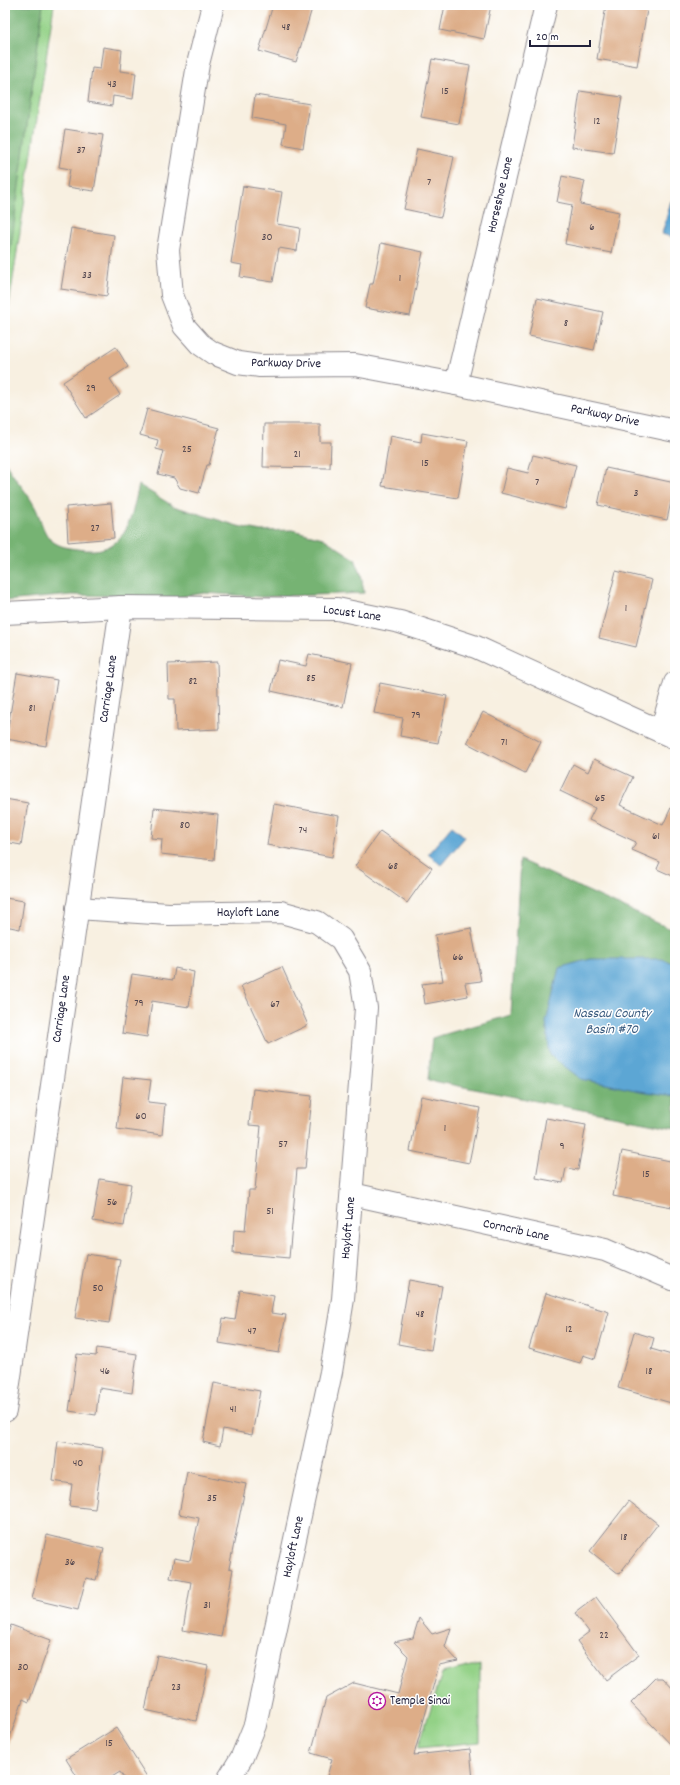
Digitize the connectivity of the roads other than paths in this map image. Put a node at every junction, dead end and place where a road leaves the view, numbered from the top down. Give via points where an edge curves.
1 (213, 5) edge
2 (546, 5) edge
3 (456, 384) junction
4 (675, 430) edge
5 (121, 608) junction
6 (5, 613) edge
7 (675, 683) edge
8 (668, 734) edge
9 (76, 908) junction
10 (352, 1194) junction
11 (675, 1280) edge
12 (5, 1411) edge
13 (228, 1780) edge

1 - 3 street, Parkway Drive via 198,64 168,250 172,295 184,326 200,344 213,353 238,363 260,366 355,365
2 - 3 street, Horseshoe Lane
3 - 4 street, Parkway Drive
5 - 6 street, Locust Lane
5 - 8 street, Locust Lane via 337,609 400,622 476,648
5 - 9 street, Carriage Lane
7 - 8 street
9 - 10 street, Hayloft Lane via 169,914 281,912 317,922 341,939 360,971 366,1008
9 - 12 street, Carriage Lane
10 - 11 street, Corncrib Lane via 605,1250
10 - 13 street, Hayloft Lane via 343,1299 331,1372 255,1725 242,1757

